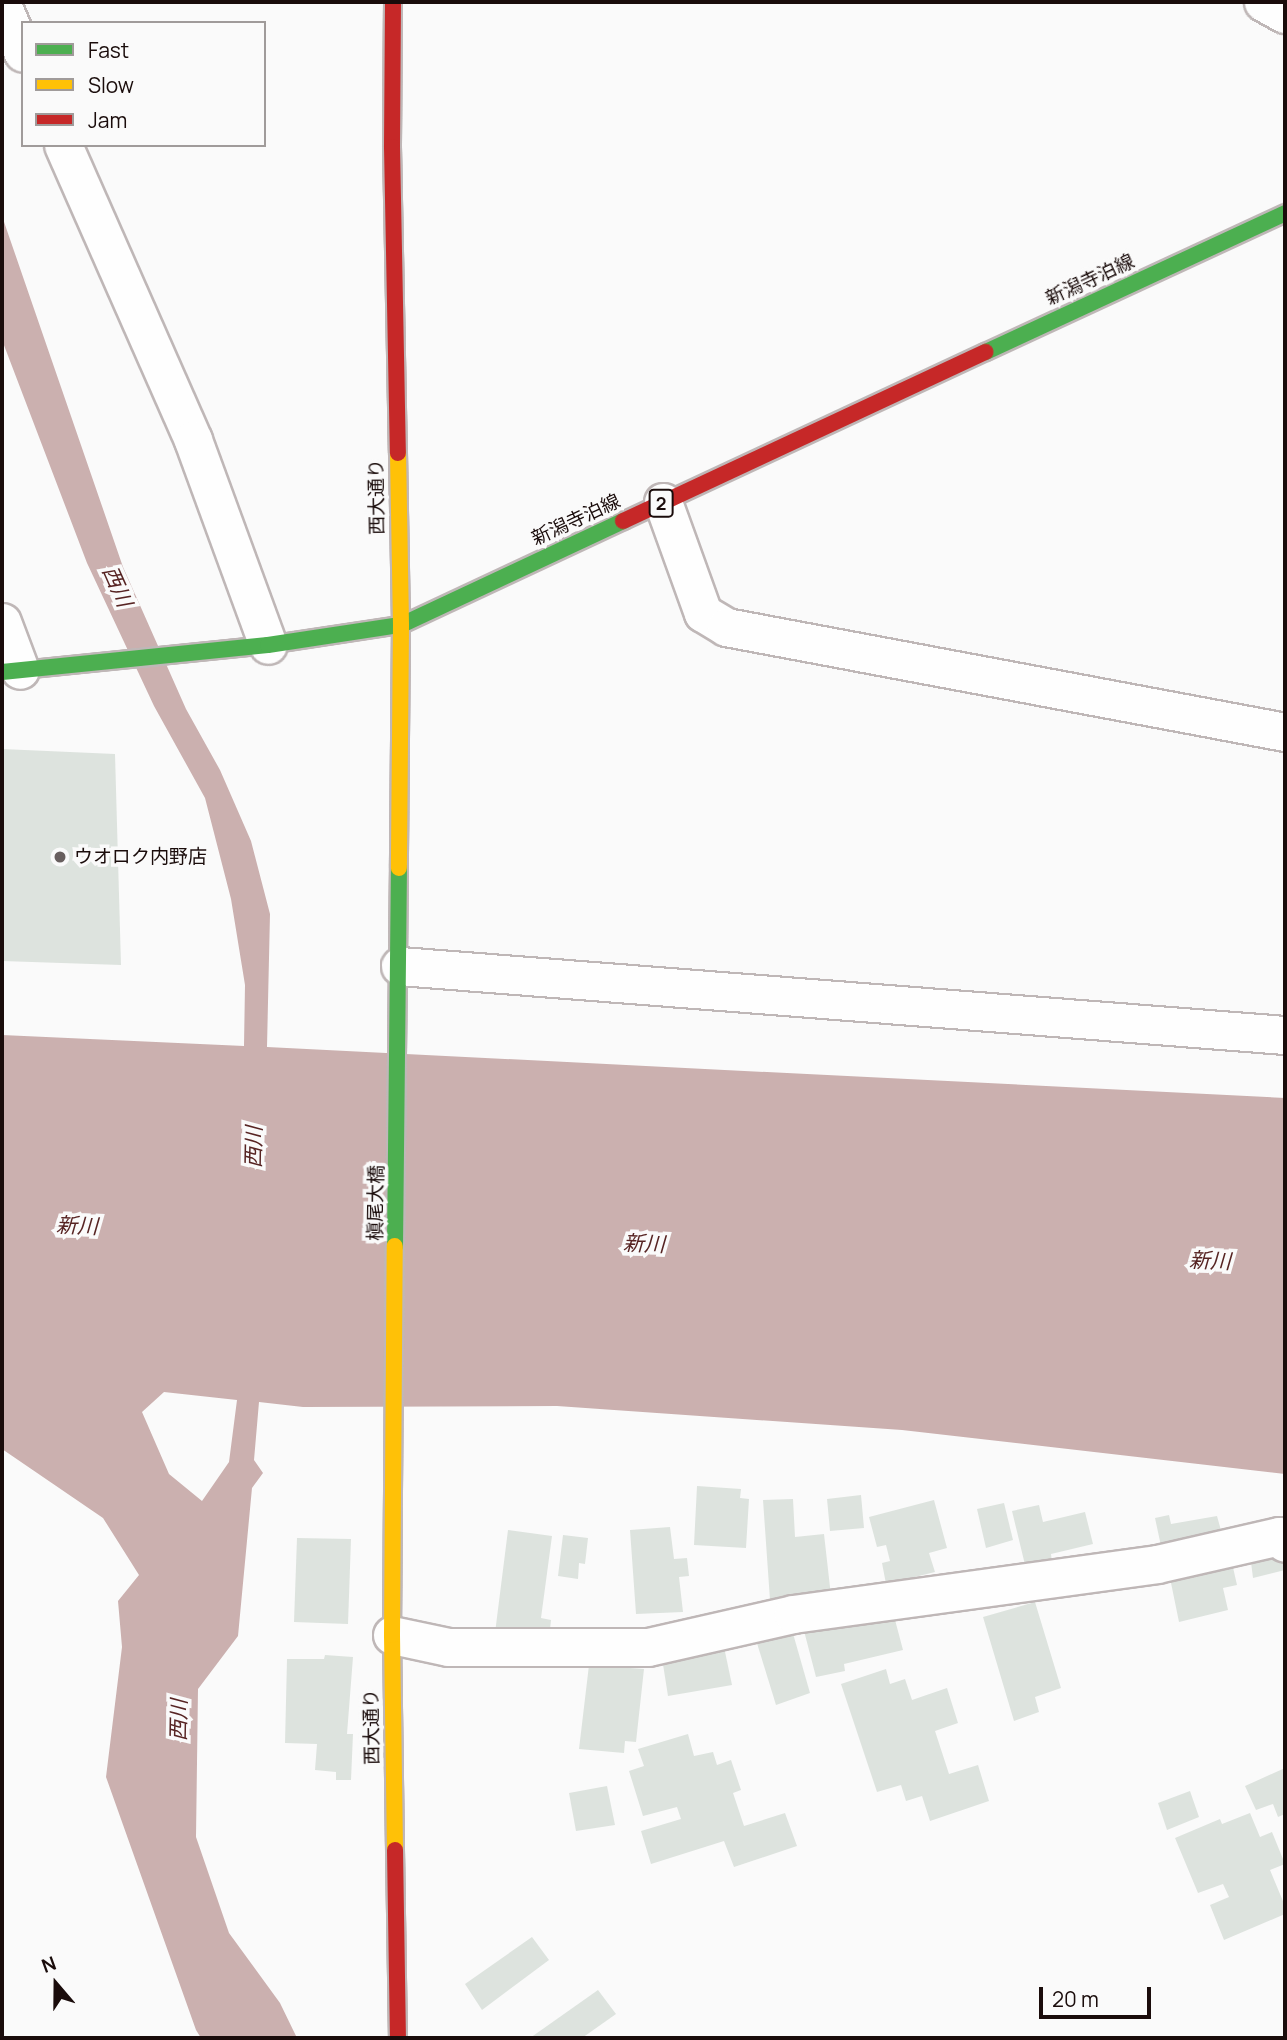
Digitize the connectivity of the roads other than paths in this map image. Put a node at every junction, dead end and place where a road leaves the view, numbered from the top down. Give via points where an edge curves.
1 (393, 2) edge
2 (1263, 2) edge
3 (2, 5) edge
4 (1285, 15) edge
5 (21, 48) edge
6 (64, 147) edge
7 (1285, 213) edge
8 (663, 502) junction
9 (2, 622) edge
10 (401, 625) junction
11 (268, 645) junction
12 (11, 671) edge
13 (1285, 732) edge
14 (400, 979) junction
15 (1285, 1035) edge
16 (394, 1415) joint
17 (1285, 1543) edge
18 (392, 1636) junction
19 (398, 2038) edge

1 - 10 street, 西大通り
2 - 4 street
3 - 5 street
6 - 11 street via 193,440
7 - 8 street, 新潟寺泊線 / 2
8 - 10 street, 新潟寺泊線 / 2
8 - 13 street via 703,612 726,626
9 - 12 street
10 - 11 street, 新潟寺泊線 / 2
10 - 14 street, 西大通り
11 - 12 street, 新潟寺泊線 / 2
14 - 15 street
14 - 16 street, 槇尾大橋
16 - 18 street, 西大通り
17 - 18 street via 1279,1536 1157,1564 793,1614 648,1647 448,1647
18 - 19 street, 西大通り

